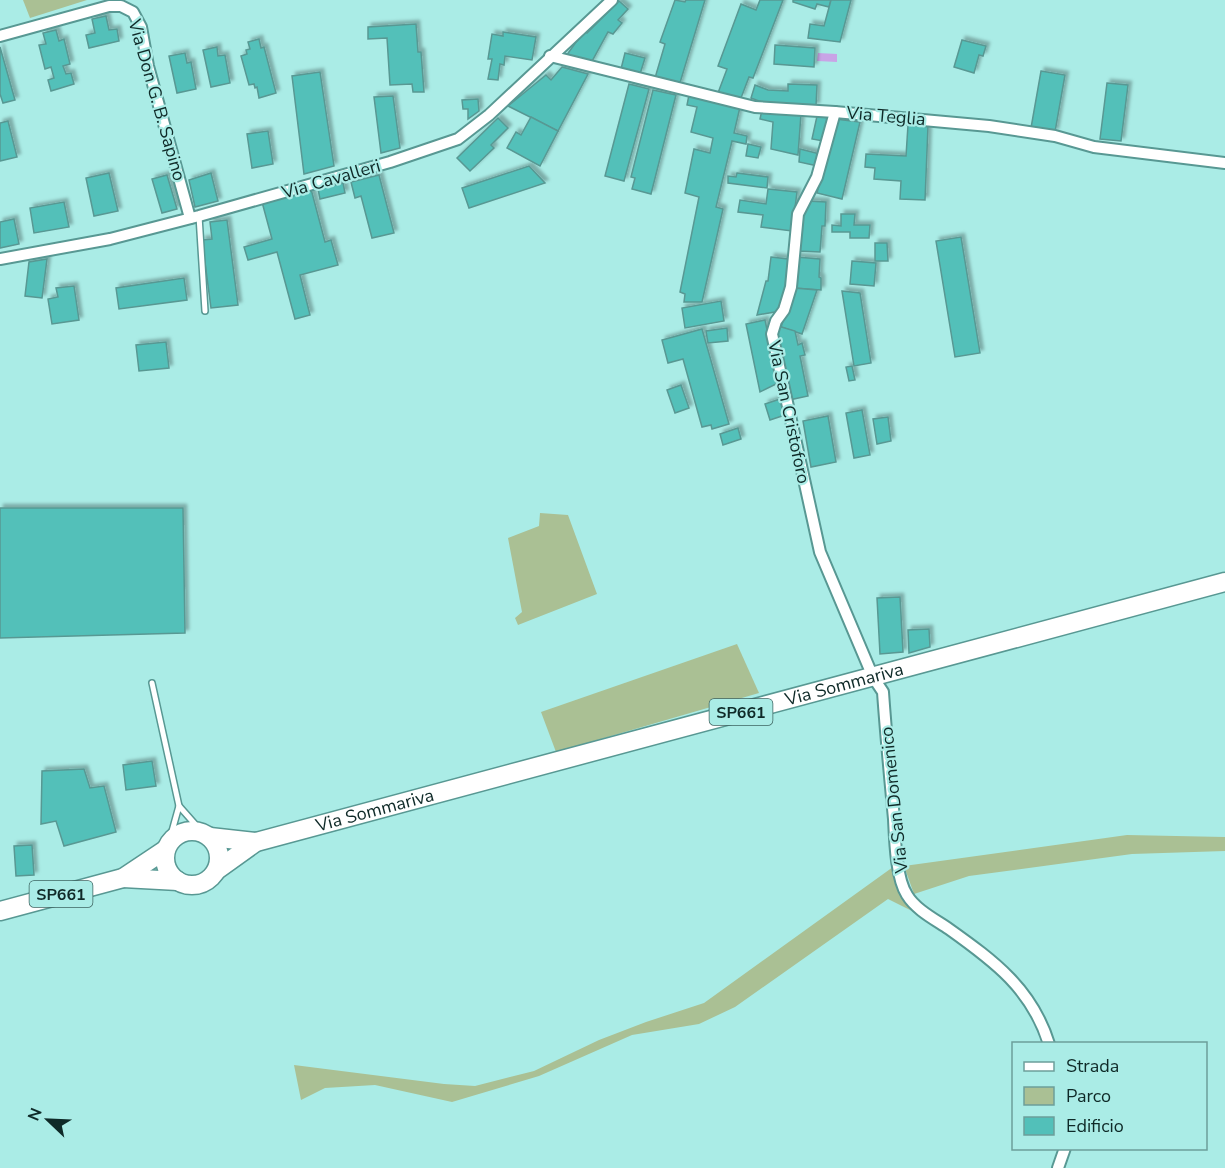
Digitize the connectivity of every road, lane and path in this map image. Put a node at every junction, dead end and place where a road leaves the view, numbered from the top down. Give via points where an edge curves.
1 (612, 0) edge
2 (0, 36) edge
3 (550, 56) junction
4 (835, 112) junction
5 (1225, 164) edge
6 (194, 217) junction
7 (0, 259) edge
8 (205, 312) dead end
9 (1225, 582) edge
10 (873, 677) junction
11 (152, 683) dead end
12 (179, 806) junction
13 (206, 835) junction
14 (256, 842) junction
15 (167, 846) junction
16 (216, 870) junction
17 (123, 878) junction
18 (178, 881) junction
19 (0, 911) edge
20 (1048, 1042) edge
21 (1065, 1150) edge
22 (1058, 1168) edge

1 - 3 street, Via Cavalleri
2 - 6 street, Via Don G. B. Sapino via 109,6 133,12 141,27 148,66
3 - 4 street, Via Teglia via 755,107
3 - 6 street, Via Cavalleri via 458,139
4 - 5 street, Via Teglia via 1017,129 1094,147
4 - 10 street, Via San Cristoforo via 817,177 798,214 791,287 772,334 820,552
6 - 7 street, Via Cavalleri via 110,239
6 - 8 lane
9 - 10 main road, Via Sommariva / SP661
10 - 14 main road, Via Sommariva / SP661
10 - 20 street, Via San Domenico via 883,692 897,857 907,895 1007,974 1029,1000
11 - 12 lane
12 - 13 lane
12 - 15 lane
13 - 14 main road, Via Sommariva / SP661
13 - 15 main road via 184,831
13 - 16 main road via 219,852
14 - 16 main road, Via Sommariva / SP661
15 - 17 main road, SP661
15 - 18 main road via 166,868
16 - 18 main road via 204,883 186,885
17 - 18 main road, SP661
17 - 19 main road, SP661
21 - 22 street

